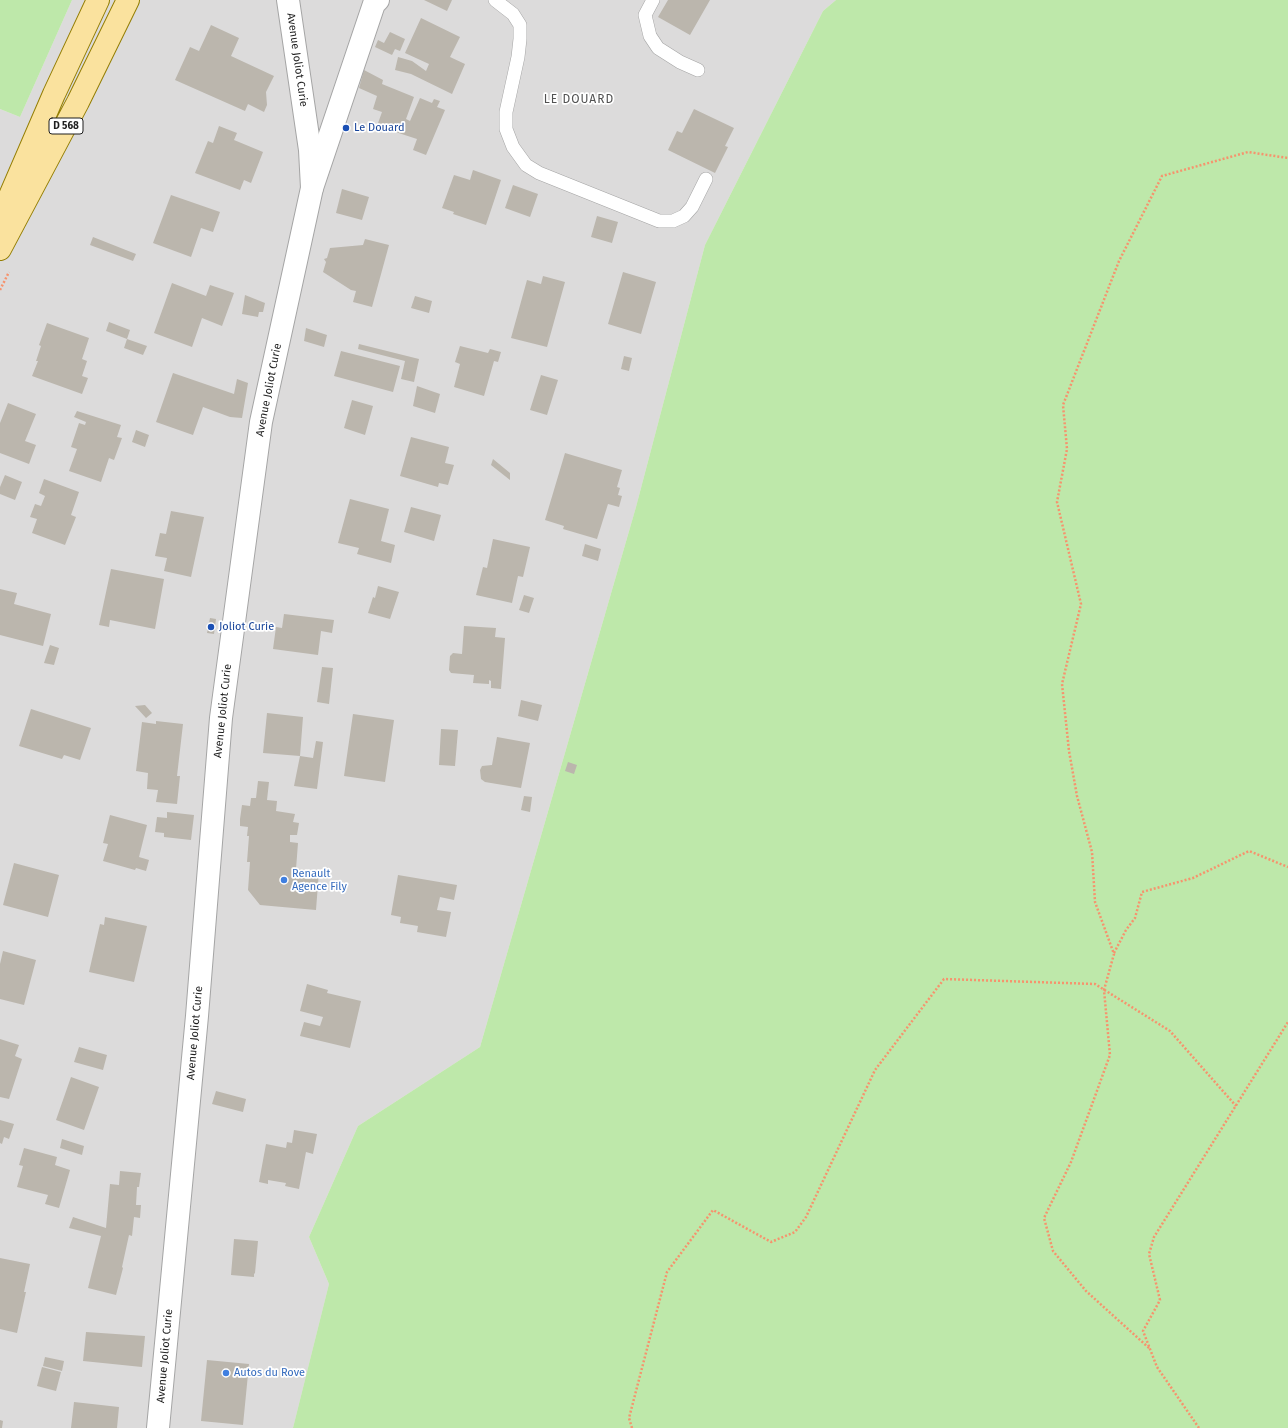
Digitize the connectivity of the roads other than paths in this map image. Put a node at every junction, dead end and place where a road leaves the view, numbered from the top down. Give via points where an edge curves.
1 (98, 0) edge
2 (128, 0) edge
3 (288, 0) edge
4 (495, 0) edge
5 (653, 0) edge
6 (372, 1) edge
7 (698, 70) dead end
8 (706, 179) dead end
9 (312, 188) junction
10 (0, 219) edge
11 (0, 249) edge
12 (158, 1428) edge

1 - 10 main road, D 568
2 - 11 main road, D 568 via 78,102
3 - 9 street, Avenue Joliot Curie via 310,150
4 - 8 lane via 513,14 520,24 518,57 506,112 506,129 513,147 526,165 539,174 660,221 672,221 684,216 692,207
5 - 7 lane via 645,16 650,36 658,48
6 - 9 street
9 - 12 street, Avenue Joliot Curie via 261,422 221,718 197,1016

